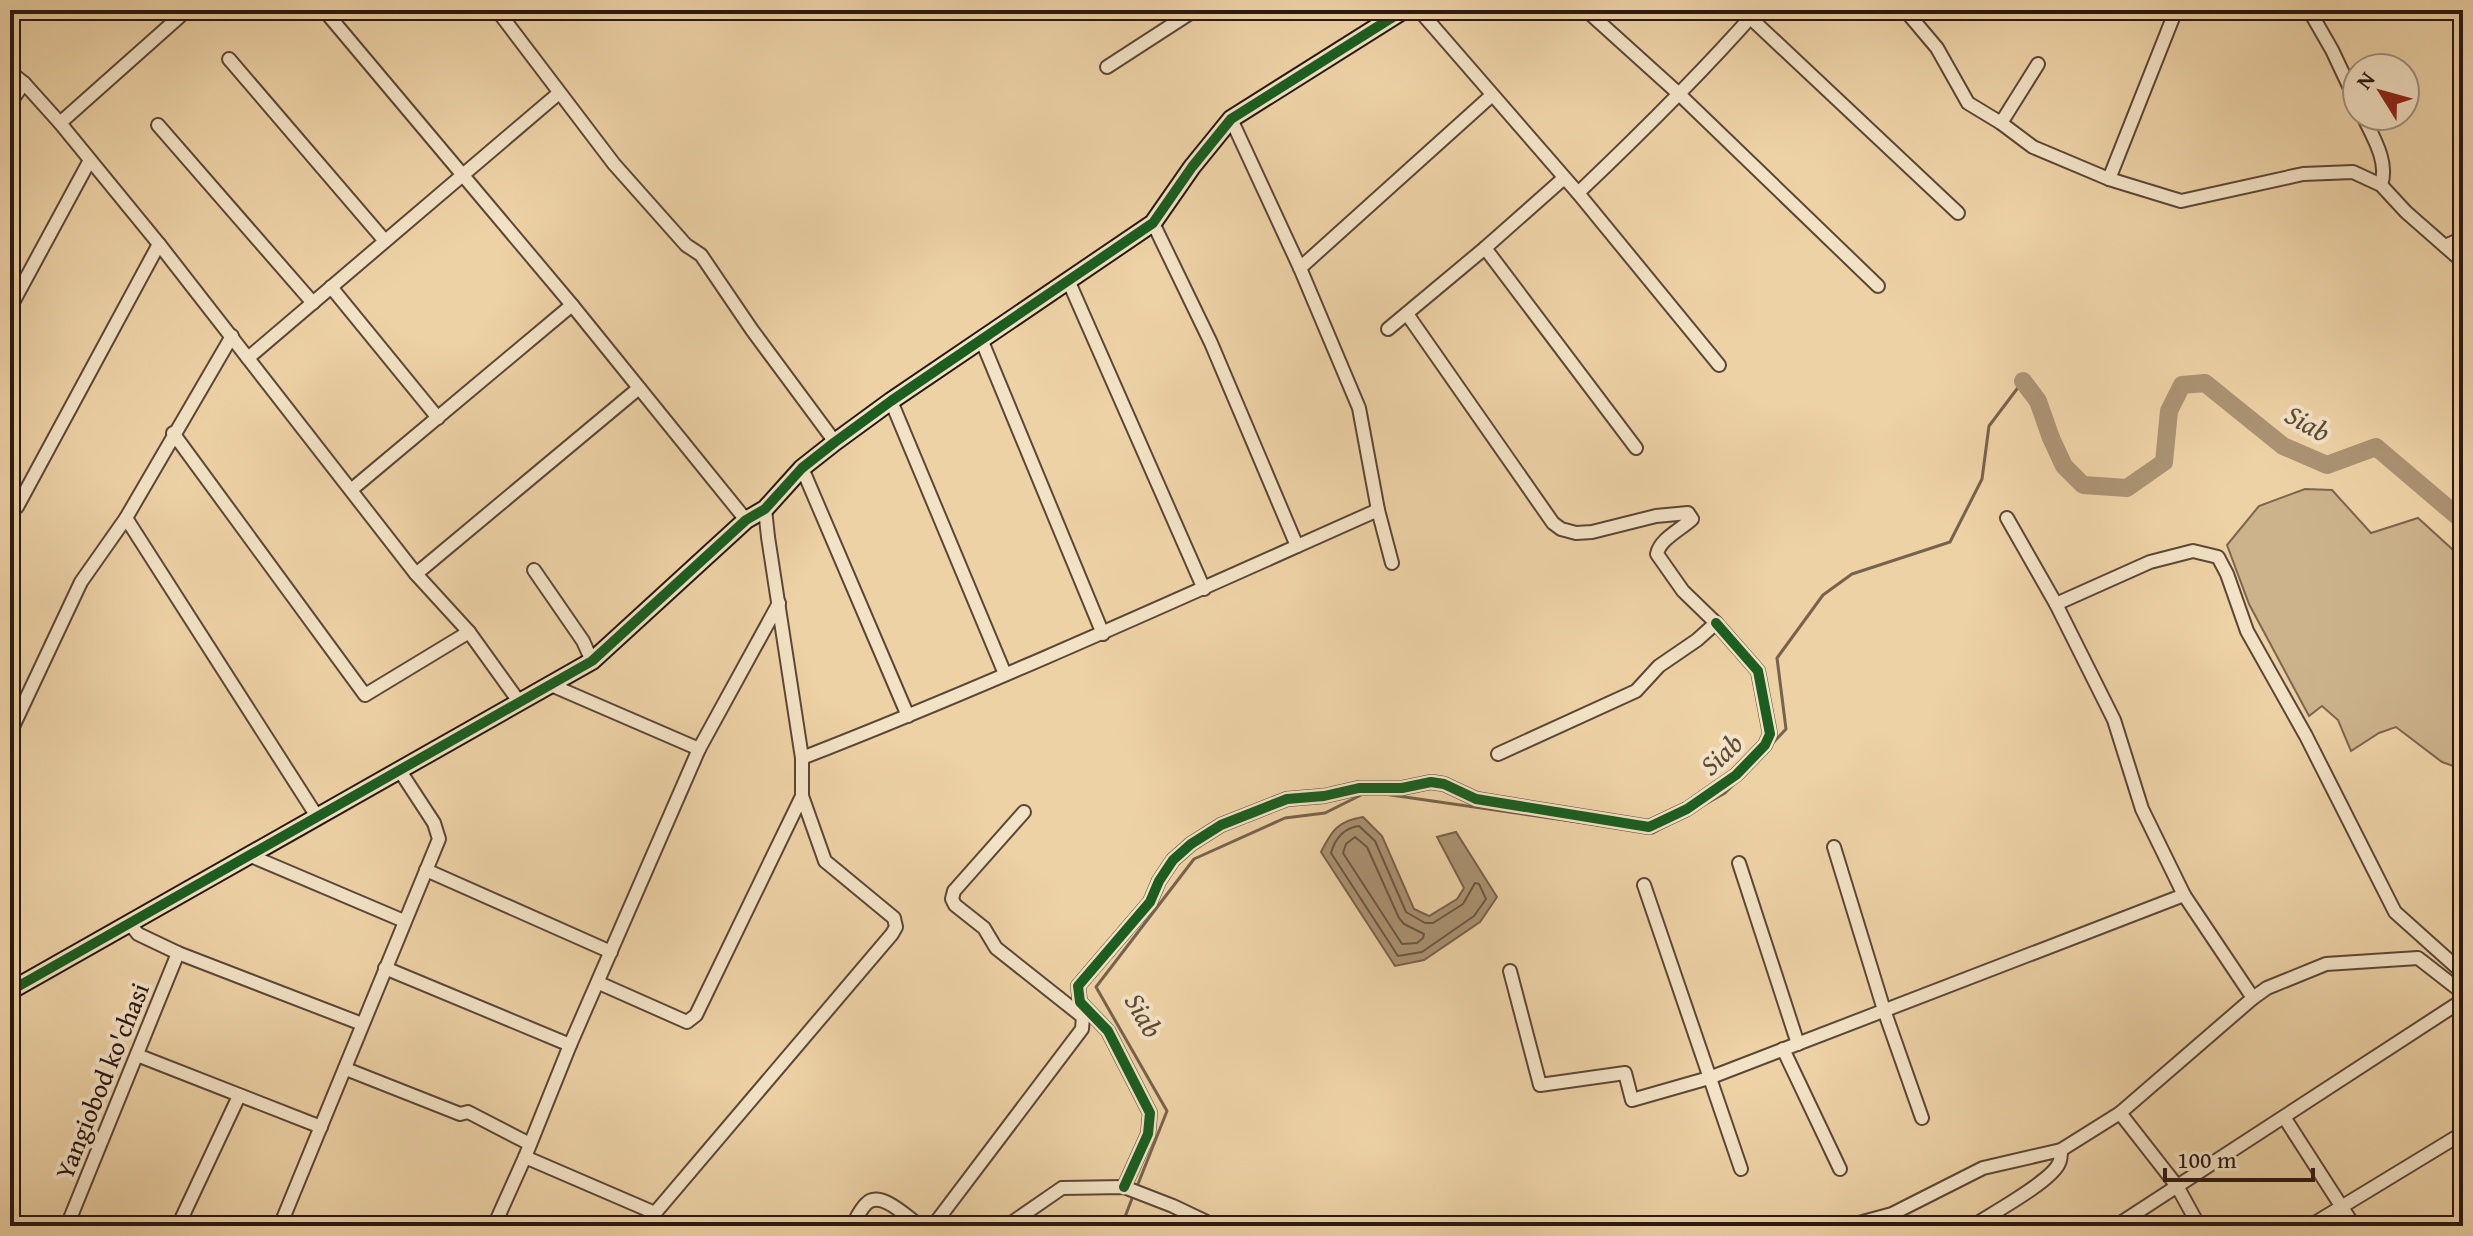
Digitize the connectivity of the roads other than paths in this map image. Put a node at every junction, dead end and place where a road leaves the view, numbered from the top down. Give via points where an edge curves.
1 (187, 10) edge
2 (324, 10) edge
3 (497, 10) edge
4 (1195, 10) edge
5 (1404, 10) edge
6 (1419, 10) edge
7 (1586, 10) edge
8 (1905, 10) edge
9 (2176, 10) edge
10 (2309, 10) edge
11 (1750, 13) edge
12 (229, 59) dead end
13 (2038, 64) dead end
14 (1107, 67) dead end
15 (2341, 69) edge
16 (10, 72) edge
17 (24, 83) junction
18 (559, 93) junction
19 (1679, 94) junction
20 (1491, 96) junction
21 (10, 103) edge
22 (1231, 119) junction
23 (60, 123) junction
24 (2001, 123) junction
25 (158, 125) dead end
26 (2370, 132) edge
27 (90, 160) junction
28 (462, 175) junction
29 (1564, 178) junction
30 (2109, 179) junction
31 (2381, 185) junction
32 (1578, 193) junction
33 (1958, 213) dead end
34 (1153, 223) junction
35 (2463, 238) edge
36 (385, 241) junction
37 (159, 244) junction
38 (2445, 246) junction
39 (1485, 248) junction
40 (2463, 262) edge
41 (1300, 268) junction
42 (1068, 280) junction
43 (1878, 286) dead end
44 (331, 287) junction
45 (313, 303) junction
46 (572, 305) junction
47 (10, 308) edge
48 (1407, 314) junction
49 (1388, 329) dead end
50 (232, 336) junction
51 (981, 339) junction
52 (248, 358) junction
53 (1719, 365) dead end
54 (639, 388) junction
55 (891, 401) junction
56 (438, 418) junction
57 (173, 433) junction
58 (835, 442) junction
59 (1636, 448) dead end
60 (802, 468) junction
61 (351, 490) junction
62 (17, 507) dead end
63 (765, 509) junction
64 (1378, 510) junction
65 (126, 518) junction
66 (2007, 518) dead end
67 (746, 520) junction
68 (1297, 546) junction
69 (1392, 563) dead end
70 (534, 570) dead end
71 (416, 574) junction
72 (1204, 589) junction
73 (779, 603) junction
74 (2056, 604) junction
75 (1716, 623) junction
76 (469, 632) junction
77 (1103, 634) junction
78 (592, 661) junction
79 (1005, 674) junction
80 (551, 685) junction
81 (520, 703) junction
82 (908, 716) junction
83 (10, 733) edge
84 (699, 749) junction
85 (1498, 754) dead end
86 (802, 758) junction
87 (400, 771) junction
88 (802, 796) junction
89 (1024, 812) dead end
90 (318, 818) junction
91 (1834, 847) dead end
92 (251, 856) junction
93 (1739, 863) dead end
94 (426, 870) junction
95 (1644, 885) dead end
96 (2184, 895) junction
97 (404, 921) junction
98 (130, 924) junction
99 (611, 952) junction
100 (178, 953) junction
101 (385, 968) junction
102 (1510, 971) dead end
103 (2463, 973) edge
104 (599, 983) junction
105 (10, 991) edge
106 (2463, 993) edge
107 (2253, 998) junction
108 (2463, 1000) edge
109 (1073, 1001) junction
110 (1884, 1010) junction
111 (362, 1024) junction
112 (1798, 1044) junction
113 (570, 1045) junction
114 (1783, 1049) junction
115 (137, 1055) junction
116 (346, 1069) junction
117 (1709, 1078) junction
118 (239, 1096) junction
119 (2120, 1113) junction
120 (2284, 1117) junction
121 (1922, 1118) dead end
122 (321, 1127) junction
123 (2463, 1133) edge
124 (530, 1144) junction
125 (2061, 1150) junction
126 (525, 1157) junction
127 (1741, 1169) dead end
128 (1840, 1169) dead end
129 (2177, 1186) junction
130 (1124, 1187) junction
131 (2342, 1207) junction
132 (653, 1220) edge
133 (67, 1226) edge
134 (178, 1226) edge
135 (280, 1226) edge
136 (494, 1226) edge
137 (852, 1226) edge
138 (920, 1226) edge
139 (933, 1226) edge
140 (1007, 1226) edge
141 (1215, 1226) edge
142 (1848, 1226) edge
143 (1973, 1226) edge
144 (2116, 1226) edge
145 (2199, 1226) edge
146 (2310, 1226) edge
147 (2354, 1226) edge

1 - 23 street
2 - 28 street
3 - 18 street
4 - 14 street
5 - 22 street
6 - 20 street
7 - 19 street
8 - 24 street via 1937,48 1968,103
9 - 30 street
10 - 15 street
11 - 19 street
11 - 33 street
12 - 36 street
13 - 24 street
16 - 17 street
17 - 21 street
17 - 23 street
18 - 28 street
18 - 58 street via 614,164 701,255
19 - 32 street
19 - 43 street
20 - 29 street
20 - 41 street
22 - 34 street
22 - 41 street
23 - 27 street
24 - 30 street via 2033,147
25 - 45 street
26 - 31 street via 2385,175
27 - 37 street
27 - 47 street
28 - 36 street
28 - 46 street
29 - 32 street
29 - 39 street
30 - 31 street via 2181,201 2303,174 2353,172
31 - 38 street
32 - 53 street
34 - 42 street
34 - 68 street via 1211,343
35 - 38 street
36 - 44 street
37 - 50 street
37 - 62 street
38 - 40 street
39 - 48 street
39 - 59 street
41 - 64 street via 1359,408
42 - 51 street
42 - 72 street
44 - 45 street
44 - 56 street
45 - 52 street
46 - 54 street
46 - 56 street
48 - 49 street
48 - 75 street via 1561,529 1592,532 1688,513 1692,519 1664,540 1657,554 1683,591
50 - 52 street
50 - 57 street
51 - 55 street
51 - 77 street
52 - 61 street
54 - 67 street
54 - 71 street
55 - 58 street
55 - 79 street
56 - 61 street
57 - 65 street
57 - 76 street via 365,695
58 - 60 street
60 - 63 street
60 - 82 street
61 - 71 street
63 - 67 street
63 - 73 street
64 - 68 street
64 - 69 street
65 - 83 street via 81,582
65 - 90 street
66 - 74 street
67 - 78 street
68 - 72 street
70 - 78 street
71 - 76 street
72 - 77 street
73 - 84 street
73 - 86 street
74 - 96 street via 2114,720 2142,809
74 - 103 street via 2150,562 2193,551 2218,557 2247,631 2395,912
75 - 85 street via 1659,666 1636,691
75 - 109 street via 1758,671 1770,734 1736,775 1687,809 1649,827 1476,799 1431,782 1287,799 1221,825 1173,860 1150,902 1078,986
76 - 81 street
77 - 79 street
78 - 80 street
79 - 82 street
80 - 81 street
80 - 84 street
81 - 87 street
82 - 86 street
84 - 99 street
86 - 88 street
87 - 90 street
87 - 94 street via 438,832
88 - 104 street via 696,1015 687,1022
88 - 132 street via 825,861 894,918 896,927
89 - 109 street via 952,899 984,928 996,948
90 - 92 street
91 - 110 street
92 - 97 street
92 - 98 street
93 - 112 street
94 - 97 street
94 - 99 street
95 - 117 street
96 - 107 street
96 - 110 street
97 - 101 street
98 - 100 street via 138,934
98 - 105 street
99 - 104 street
100 - 111 street
100 - 115 street, Yangiobod ko'chasi
101 - 111 street
101 - 113 street
102 - 117 street via 1540,1085 1625,1073 1632,1100
104 - 113 street
106 - 107 street via 2418,958 2326,964
107 - 119 street
108 - 120 street
109 - 130 street via 1108,1031 1150,1113 1148,1134
109 - 139 street via 1083,1017 1082,1029
110 - 112 street
110 - 121 street
111 - 116 street
112 - 114 street
113 - 124 street
114 - 117 street
114 - 128 street
115 - 118 street
115 - 133 street, Yangiobod ko'chasi
116 - 122 street
116 - 124 street via 460,1114 468,1112
117 - 127 street
118 - 122 street
118 - 134 street
119 - 125 street
119 - 129 street
120 - 129 street
120 - 131 street
122 - 135 street
123 - 131 street
124 - 126 street
125 - 142 street via 1983,1168 1892,1214
125 - 143 street via 2052,1172
126 - 132 street
126 - 136 street
129 - 144 street
129 - 145 street
130 - 140 street via 1062,1188
130 - 141 street
131 - 146 street
131 - 147 street
137 - 138 street via 867,1203 883,1199

